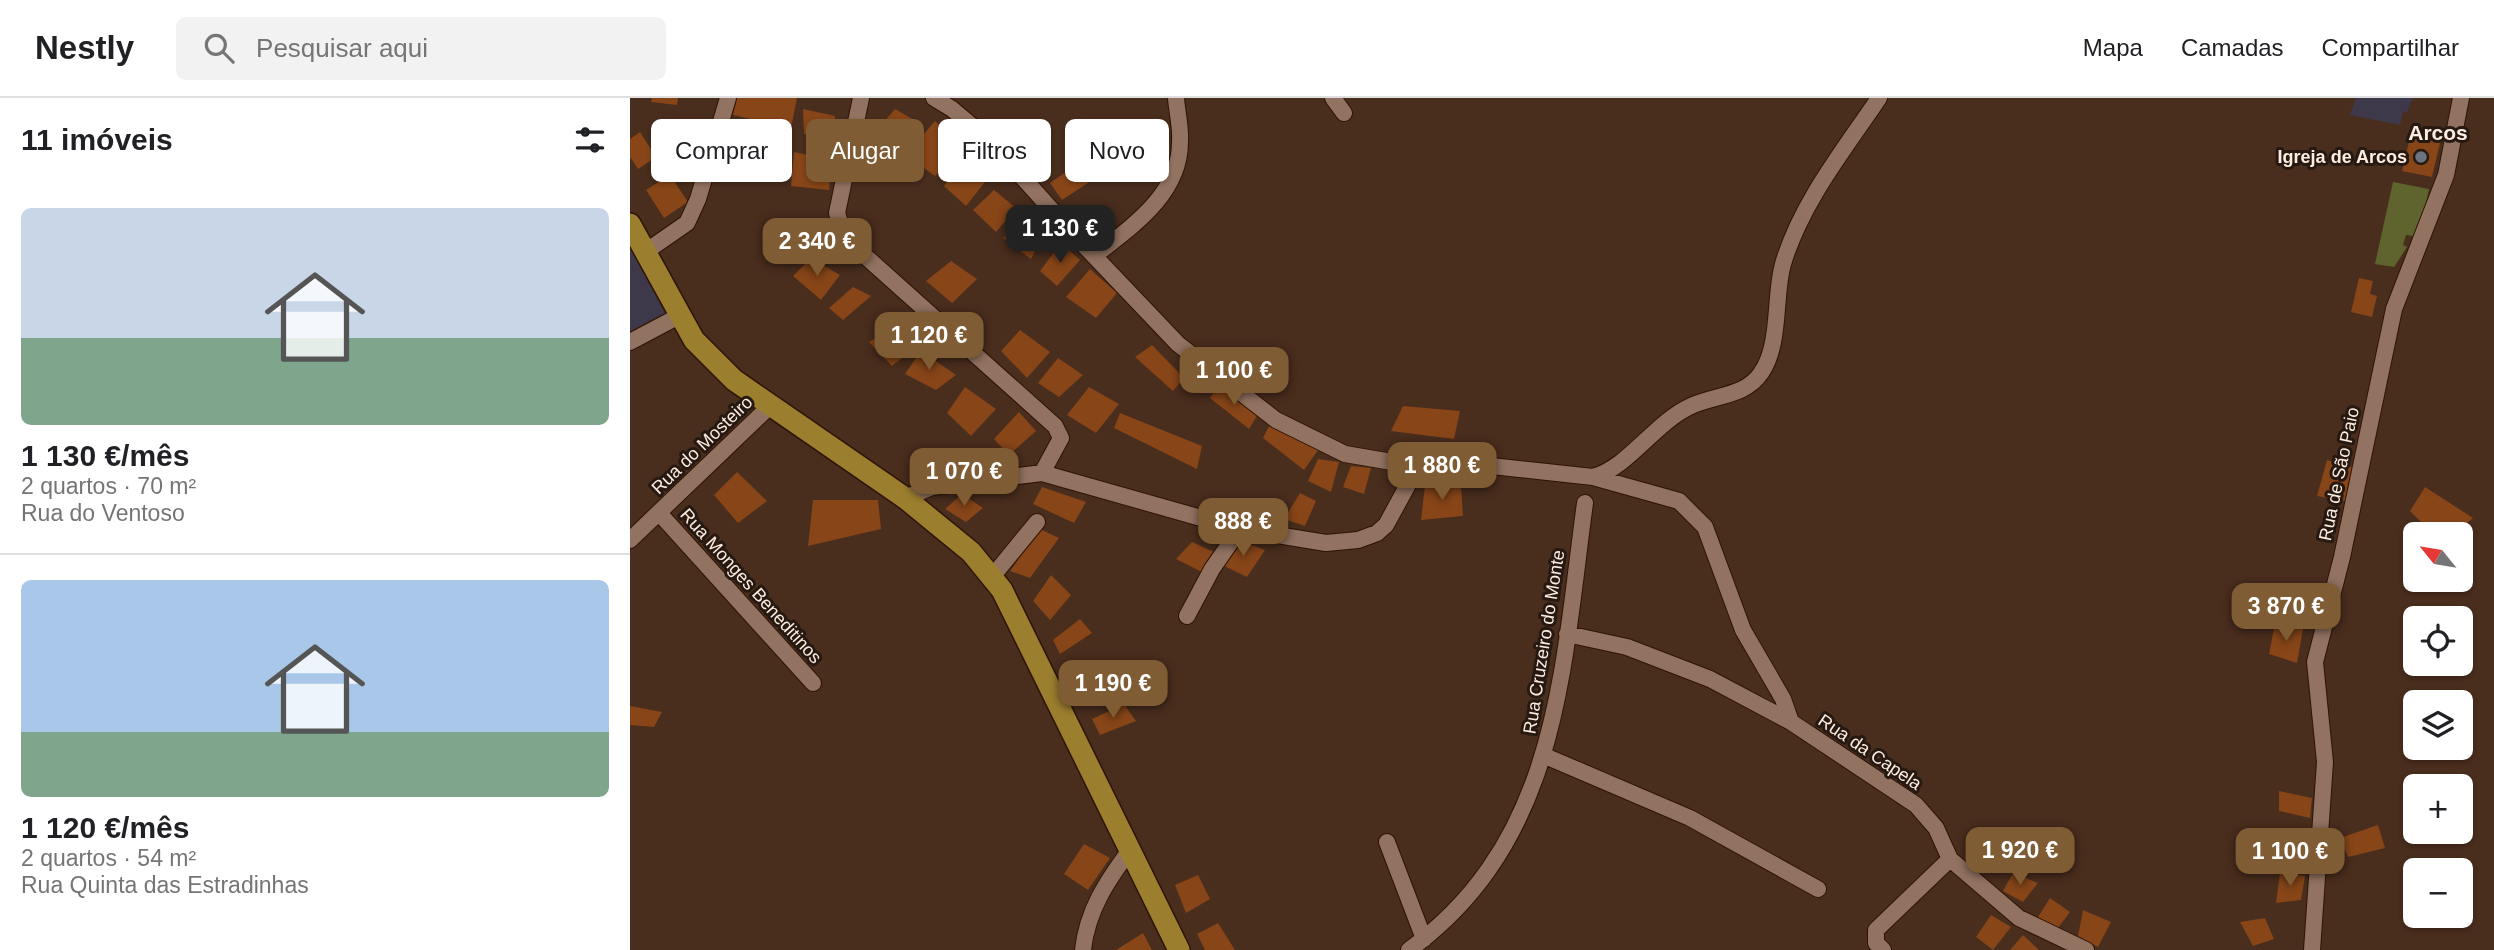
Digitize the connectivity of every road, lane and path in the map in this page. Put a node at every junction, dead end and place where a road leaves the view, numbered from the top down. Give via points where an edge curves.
1 (728, 98) edge
2 (861, 98) edge
3 (1176, 98) edge
4 (1333, 98) edge
5 (1878, 98) edge
6 (2461, 98) edge
7 (940, 99) edge
8 (1344, 113) dead end
9 (632, 229) edge
10 (645, 252) junction
11 (1094, 256) junction
12 (679, 316) junction
13 (630, 342) edge
14 (770, 406) junction
15 (1422, 459) junction
16 (1042, 473) junction
17 (1593, 477) junction
18 (905, 498) junction
19 (1585, 503) dead end
20 (660, 514) junction
21 (1037, 522) dead end
22 (1240, 529) junction
23 (630, 540) edge
24 (992, 577) junction
25 (1187, 615) dead end
26 (1567, 634) junction
27 (813, 683) dead end
28 (1791, 722) junction
29 (1545, 756) junction
30 (1387, 842) dead end
31 (1130, 850) junction
32 (1950, 859) junction
33 (1818, 889) dead end
34 (1424, 939) junction
35 (1083, 950) edge
36 (1179, 950) edge
37 (1409, 950) edge
38 (1882, 950) edge
39 (2086, 950) edge
40 (2312, 950) edge

1 - 10 street via 687,223
2 - 16 street via 837,213 845,238 1055,426 1061,438
3 - 11 street via 1181,144 1172,176 1150,213
4 - 8 street
5 - 17 street via 1804,213 1783,266 1779,313 1763,371 1750,387 1690,406 1656,428 1611,472
6 - 40 street, Rua de São Paio via 2446,175 2394,309 2315,662 2325,762
7 - 11 street, Rua da Capela via 990,141
9 - 10 main road
10 - 12 main road
11 - 15 street, Rua da Capela via 1178,344 1276,420 1345,454 1392,462
12 - 13 street
12 - 14 main road via 694,340 734,380
14 - 18 main road
14 - 20 street, Rua do Mosteiro
15 - 17 street, Rua da Capela
15 - 22 street via 1386,525 1377,533 1326,543
16 - 18 street via 932,487
16 - 22 street
17 - 28 street, Rua da Capela via 1679,501 1705,527 1742,630 1783,699
18 - 24 main road via 971,552
19 - 26 street, Rua Cruzeiro do Monte
20 - 23 street, Rua do Mosteiro
20 - 27 street, Rua Monges Beneditinos
21 - 24 street
22 - 25 street
24 - 31 main road
26 - 28 street via 1639,651 1710,680
26 - 29 street, Rua Cruzeiro do Monte
28 - 32 street, Rua da Capela via 1916,806 1936,828
29 - 33 street via 1690,818
29 - 34 street, Rua Cruzeiro do Monte via 1504,849
30 - 34 street
31 - 35 street via 1102,888 1085,929
31 - 36 main road
32 - 38 street via 1876,930 1876,943
32 - 39 street, Rua da Capela via 2019,918
34 - 37 street, Rua Cruzeiro do Monte

